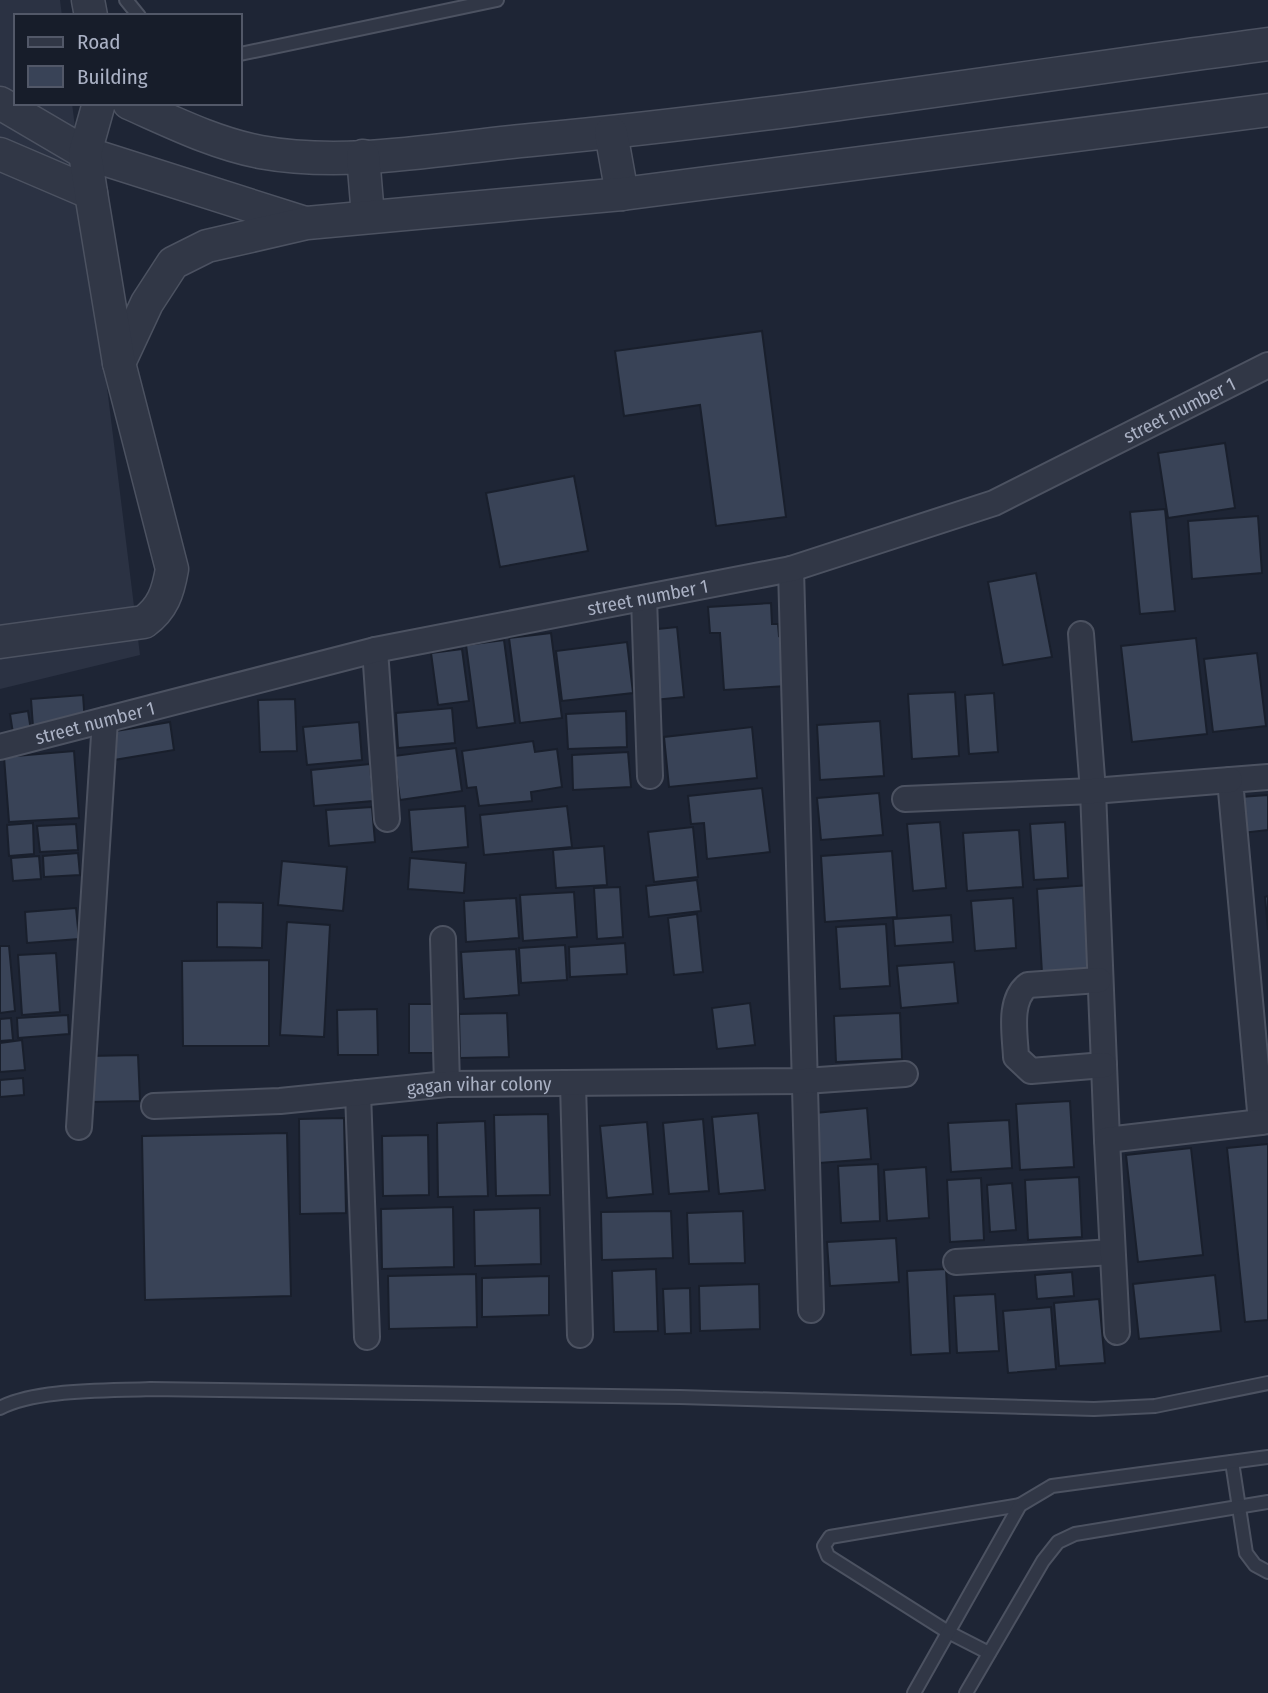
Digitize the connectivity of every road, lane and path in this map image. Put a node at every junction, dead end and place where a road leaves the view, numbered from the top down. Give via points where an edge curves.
1 (126, 0) edge
2 (497, 0) edge
3 (137, 14) edge
4 (1268, 44) edge
5 (242, 54) edge
6 (0, 103) edge
7 (98, 105) edge
8 (135, 105) edge
9 (1268, 110) edge
10 (611, 132) junction
11 (85, 153) junction
12 (0, 154) edge
13 (363, 156) junction
14 (91, 193) junction
15 (622, 194) junction
16 (368, 216) junction
17 (307, 223) junction
18 (119, 363) junction
19 (1268, 365) edge
20 (791, 569) junction
21 (644, 598) junction
22 (1082, 634) dead end
23 (0, 642) edge
24 (374, 650) junction
25 (105, 720) junction
26 (0, 747) edge
27 (650, 776) dead end
28 (1268, 777) edge
29 (1230, 780) junction
30 (1093, 791) junction
31 (905, 799) dead end
32 (387, 820) dead end
33 (443, 939) dead end
34 (1099, 980) junction
35 (1104, 1065) junction
36 (905, 1074) dead end
37 (805, 1081) junction
38 (447, 1084) junction
39 (573, 1084) junction
40 (358, 1093) junction
41 (154, 1106) dead end
42 (1265, 1122) edge
43 (79, 1127) dead end
44 (1107, 1140) junction
45 (1112, 1252) junction
46 (956, 1262) dead end
47 (811, 1310) dead end
48 (1117, 1332) dead end
49 (580, 1335) dead end
50 (367, 1337) dead end
51 (1268, 1383) edge
52 (0, 1408) edge
53 (1268, 1457) edge
54 (1232, 1462) junction
55 (1268, 1502) edge
56 (1020, 1505) junction
57 (1237, 1505) junction
58 (1268, 1572) edge
59 (948, 1632) junction
60 (989, 1653) junction
61 (914, 1693) edge
62 (965, 1693) edge

1 - 3 lane
2 - 5 lane
4 - 10 street
6 - 11 street
7 - 11 street
8 - 13 street via 207,137 259,152
9 - 15 street
10 - 13 street
10 - 15 street
11 - 14 street
11 - 17 street
12 - 14 street
13 - 16 street
14 - 18 street
15 - 16 street
16 - 17 street
17 - 18 street via 206,246 173,263 147,303
18 - 23 street via 172,569 168,593 157,613 144,622
19 - 20 street, street number 1 via 993,503
20 - 21 street, street number 1
20 - 37 street
21 - 24 street, street number 1
21 - 27 street
22 - 30 street
24 - 25 street, street number 1
24 - 32 street
25 - 26 street, street number 1
25 - 43 street
28 - 29 street
29 - 30 street
29 - 42 street
30 - 31 street
30 - 34 street
33 - 38 street
34 - 35 street
34 - 35 street via 1028,985 1020,991 1014,1017 1016,1057 1031,1071
35 - 44 street
36 - 37 street, gagan vihar colony
37 - 39 street, gagan vihar colony
37 - 47 street
38 - 39 street, gagan vihar colony
38 - 40 street, gagan vihar colony
39 - 49 street
40 - 41 street, gagan vihar colony
40 - 50 street
42 - 44 street
44 - 45 street
45 - 46 street
45 - 48 street
51 - 52 lane via 1155,1406 1094,1409 150,1389 74,1393 12,1401
53 - 54 lane
54 - 56 lane via 1052,1486
54 - 57 lane
55 - 57 lane
56 - 59 lane
56 - 59 lane via 830,1537 824,1546 828,1556
57 - 58 lane via 1246,1553
57 - 60 lane via 1075,1534 1058,1542
59 - 60 lane
59 - 61 lane
60 - 62 lane

